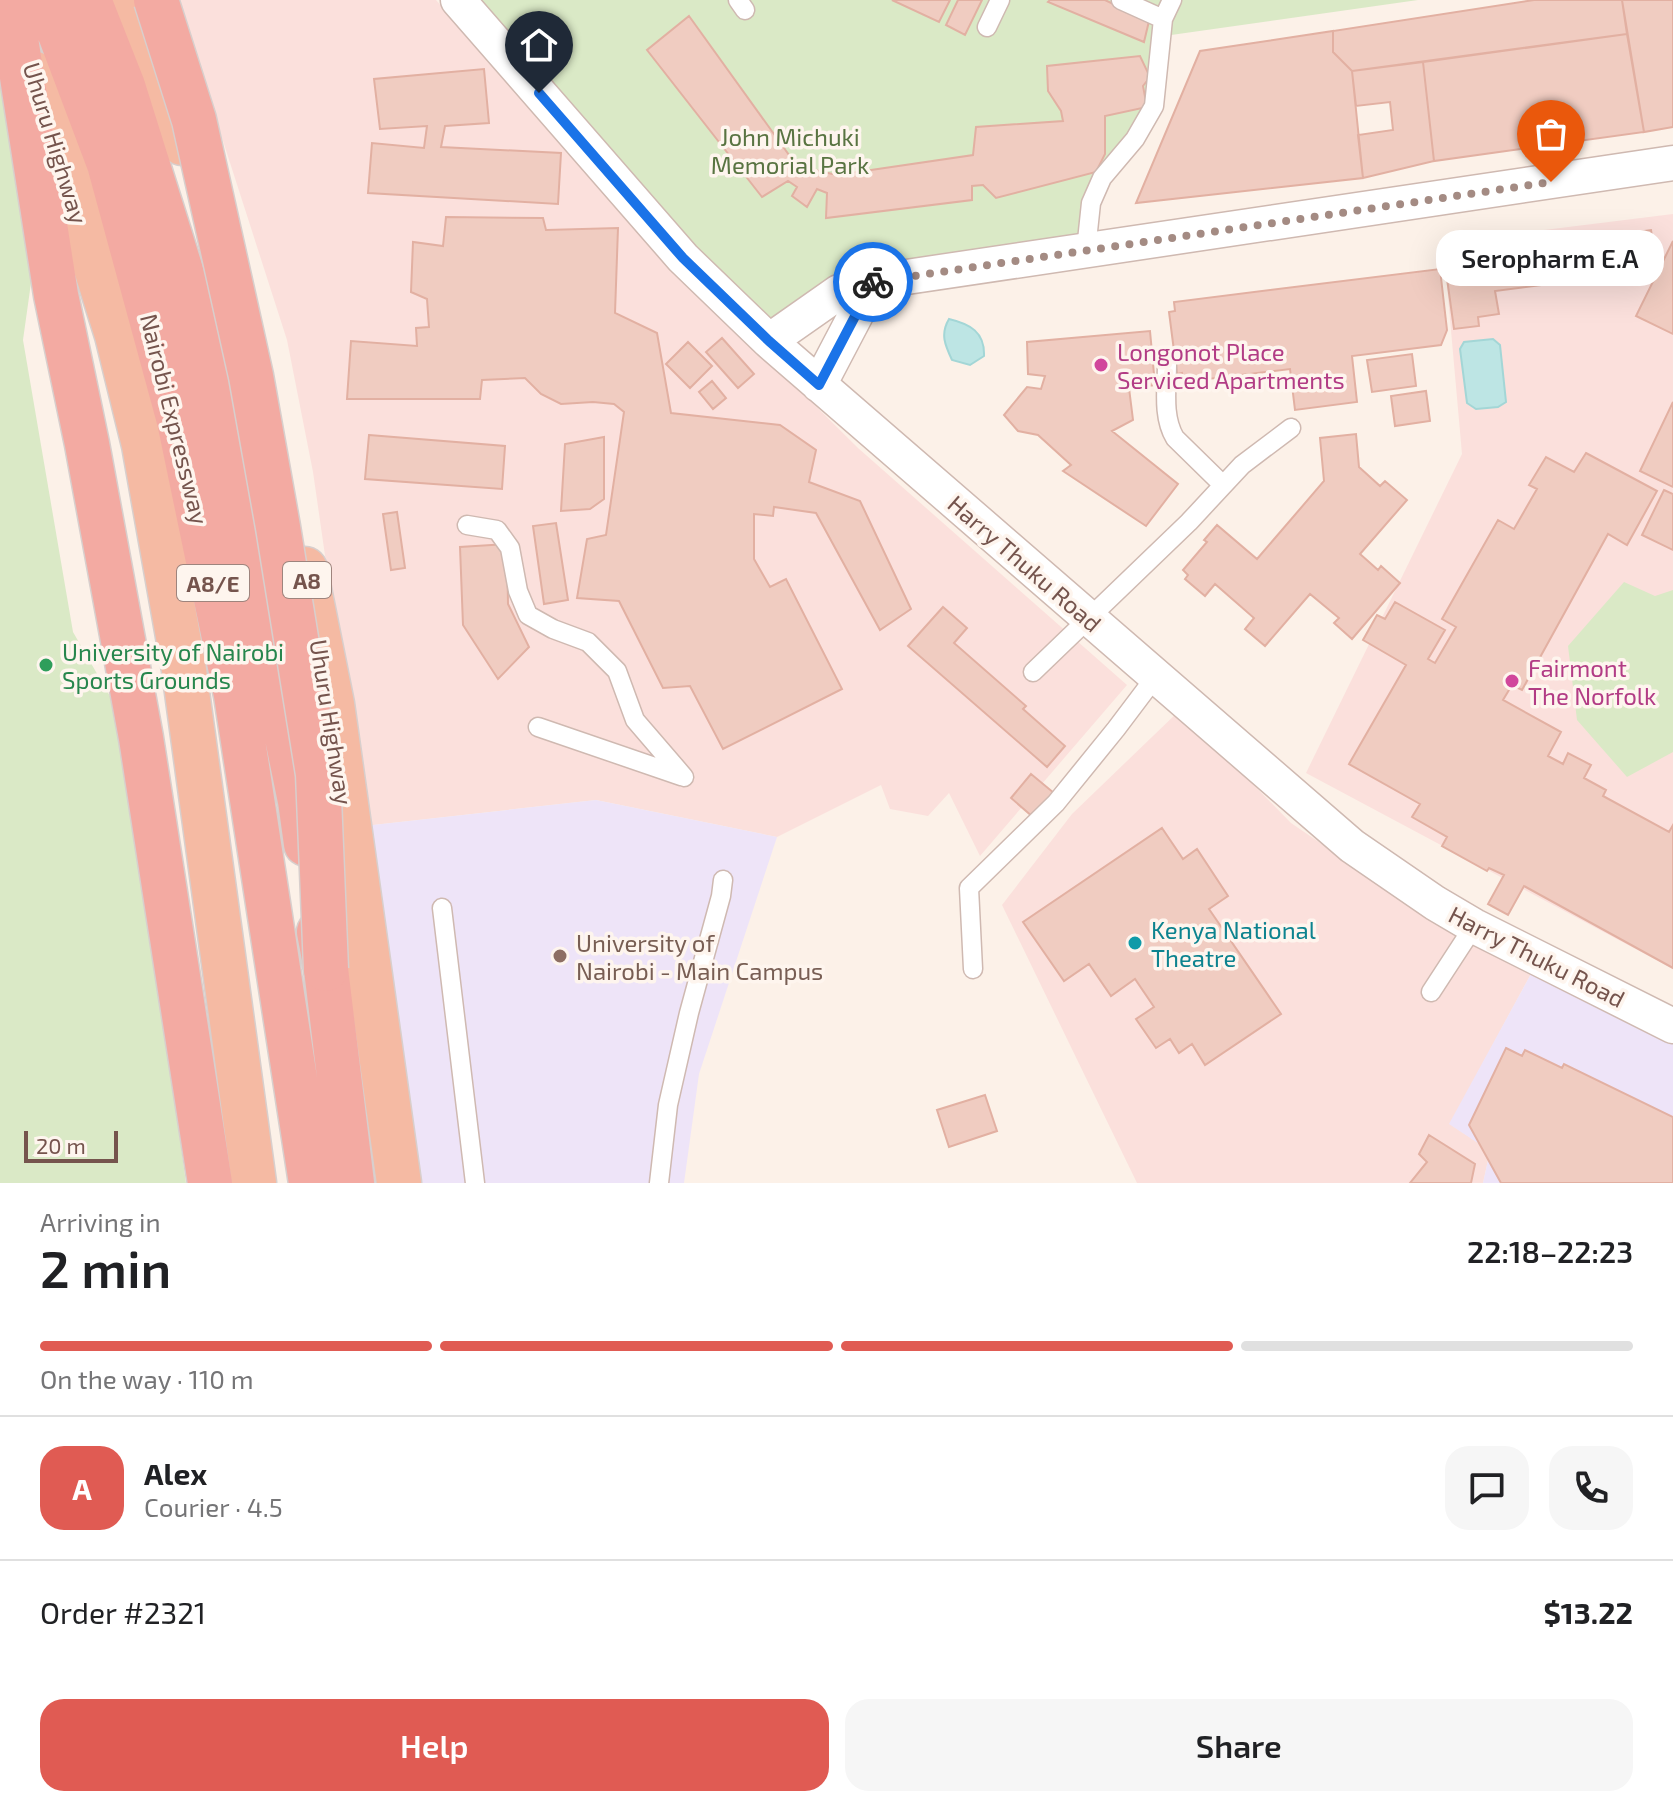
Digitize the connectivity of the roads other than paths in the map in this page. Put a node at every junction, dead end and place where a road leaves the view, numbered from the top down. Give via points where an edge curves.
1 (10, 0) edge
2 (43, 0) edge
3 (89, 0) edge
4 (125, 0) edge
5 (156, 0) edge
6 (458, 0) edge
7 (1000, 0) edge
8 (1121, 0) edge
9 (1172, 0) edge
10 (1163, 19) junction
11 (987, 27) dead end
12 (1673, 163) edge
13 (1086, 250) junction
14 (873, 282) junction
15 (769, 341) junction
16 (1167, 364) dead end
17 (819, 385) junction
18 (1291, 428) dead end
19 (1223, 485) junction
20 (467, 525) dead end
21 (1088, 618) junction
22 (1033, 672) dead end
23 (1156, 676) junction
24 (538, 727) dead end
25 (723, 880) dead end
26 (442, 908) dead end
27 (1474, 926) junction
28 (326, 969) junction
29 (973, 969) dead end
30 (1431, 992) dead end
31 (1673, 1026) edge
32 (210, 1183) edge
33 (254, 1183) edge
34 (311, 1183) edge
35 (352, 1183) edge
36 (399, 1183) edge
37 (475, 1183) edge
38 (659, 1183) edge

1 - 32 highway via 56,295 141,738
1 - 33 highway, Uhuru Highway via 117,335 144,445 184,670
2 - 34 highway, Nairobi Expressway / A8/E via 109,164 179,421 236,695
3 - 28 highway, Nairobi Expressway / A8/E, bridge via 128,100 225,436 300,801
4 - 36 highway, Uhuru Highway / A8 via 194,173 280,444 332,704
5 - 28 highway, bridge via 194,120 251,376 278,527 318,774
6 - 15 street, Harry Thuku Road via 683,258
7 - 11 lane
8 - 10 lane
9 - 10 lane
10 - 13 lane via 1154,106 1102,178 1091,203
12 - 13 street
13 - 14 street
14 - 15 street via 839,292
14 - 17 street
15 - 17 street, Harry Thuku Road
16 - 19 lane via 1170,429
17 - 21 street, Harry Thuku Road
18 - 19 lane
19 - 21 lane
20 - 24 lane via 497,530 510,548 528,615 588,642 617,671 635,720 684,777
21 - 22 lane
21 - 23 street, Harry Thuku Road
23 - 27 street, Harry Thuku Road via 1352,846
23 - 29 lane via 1056,803 969,888
25 - 38 lane via 668,1105
26 - 37 lane
27 - 30 lane
27 - 31 street, Harry Thuku Road
28 - 35 highway, Nairobi Expressway / A8/E

